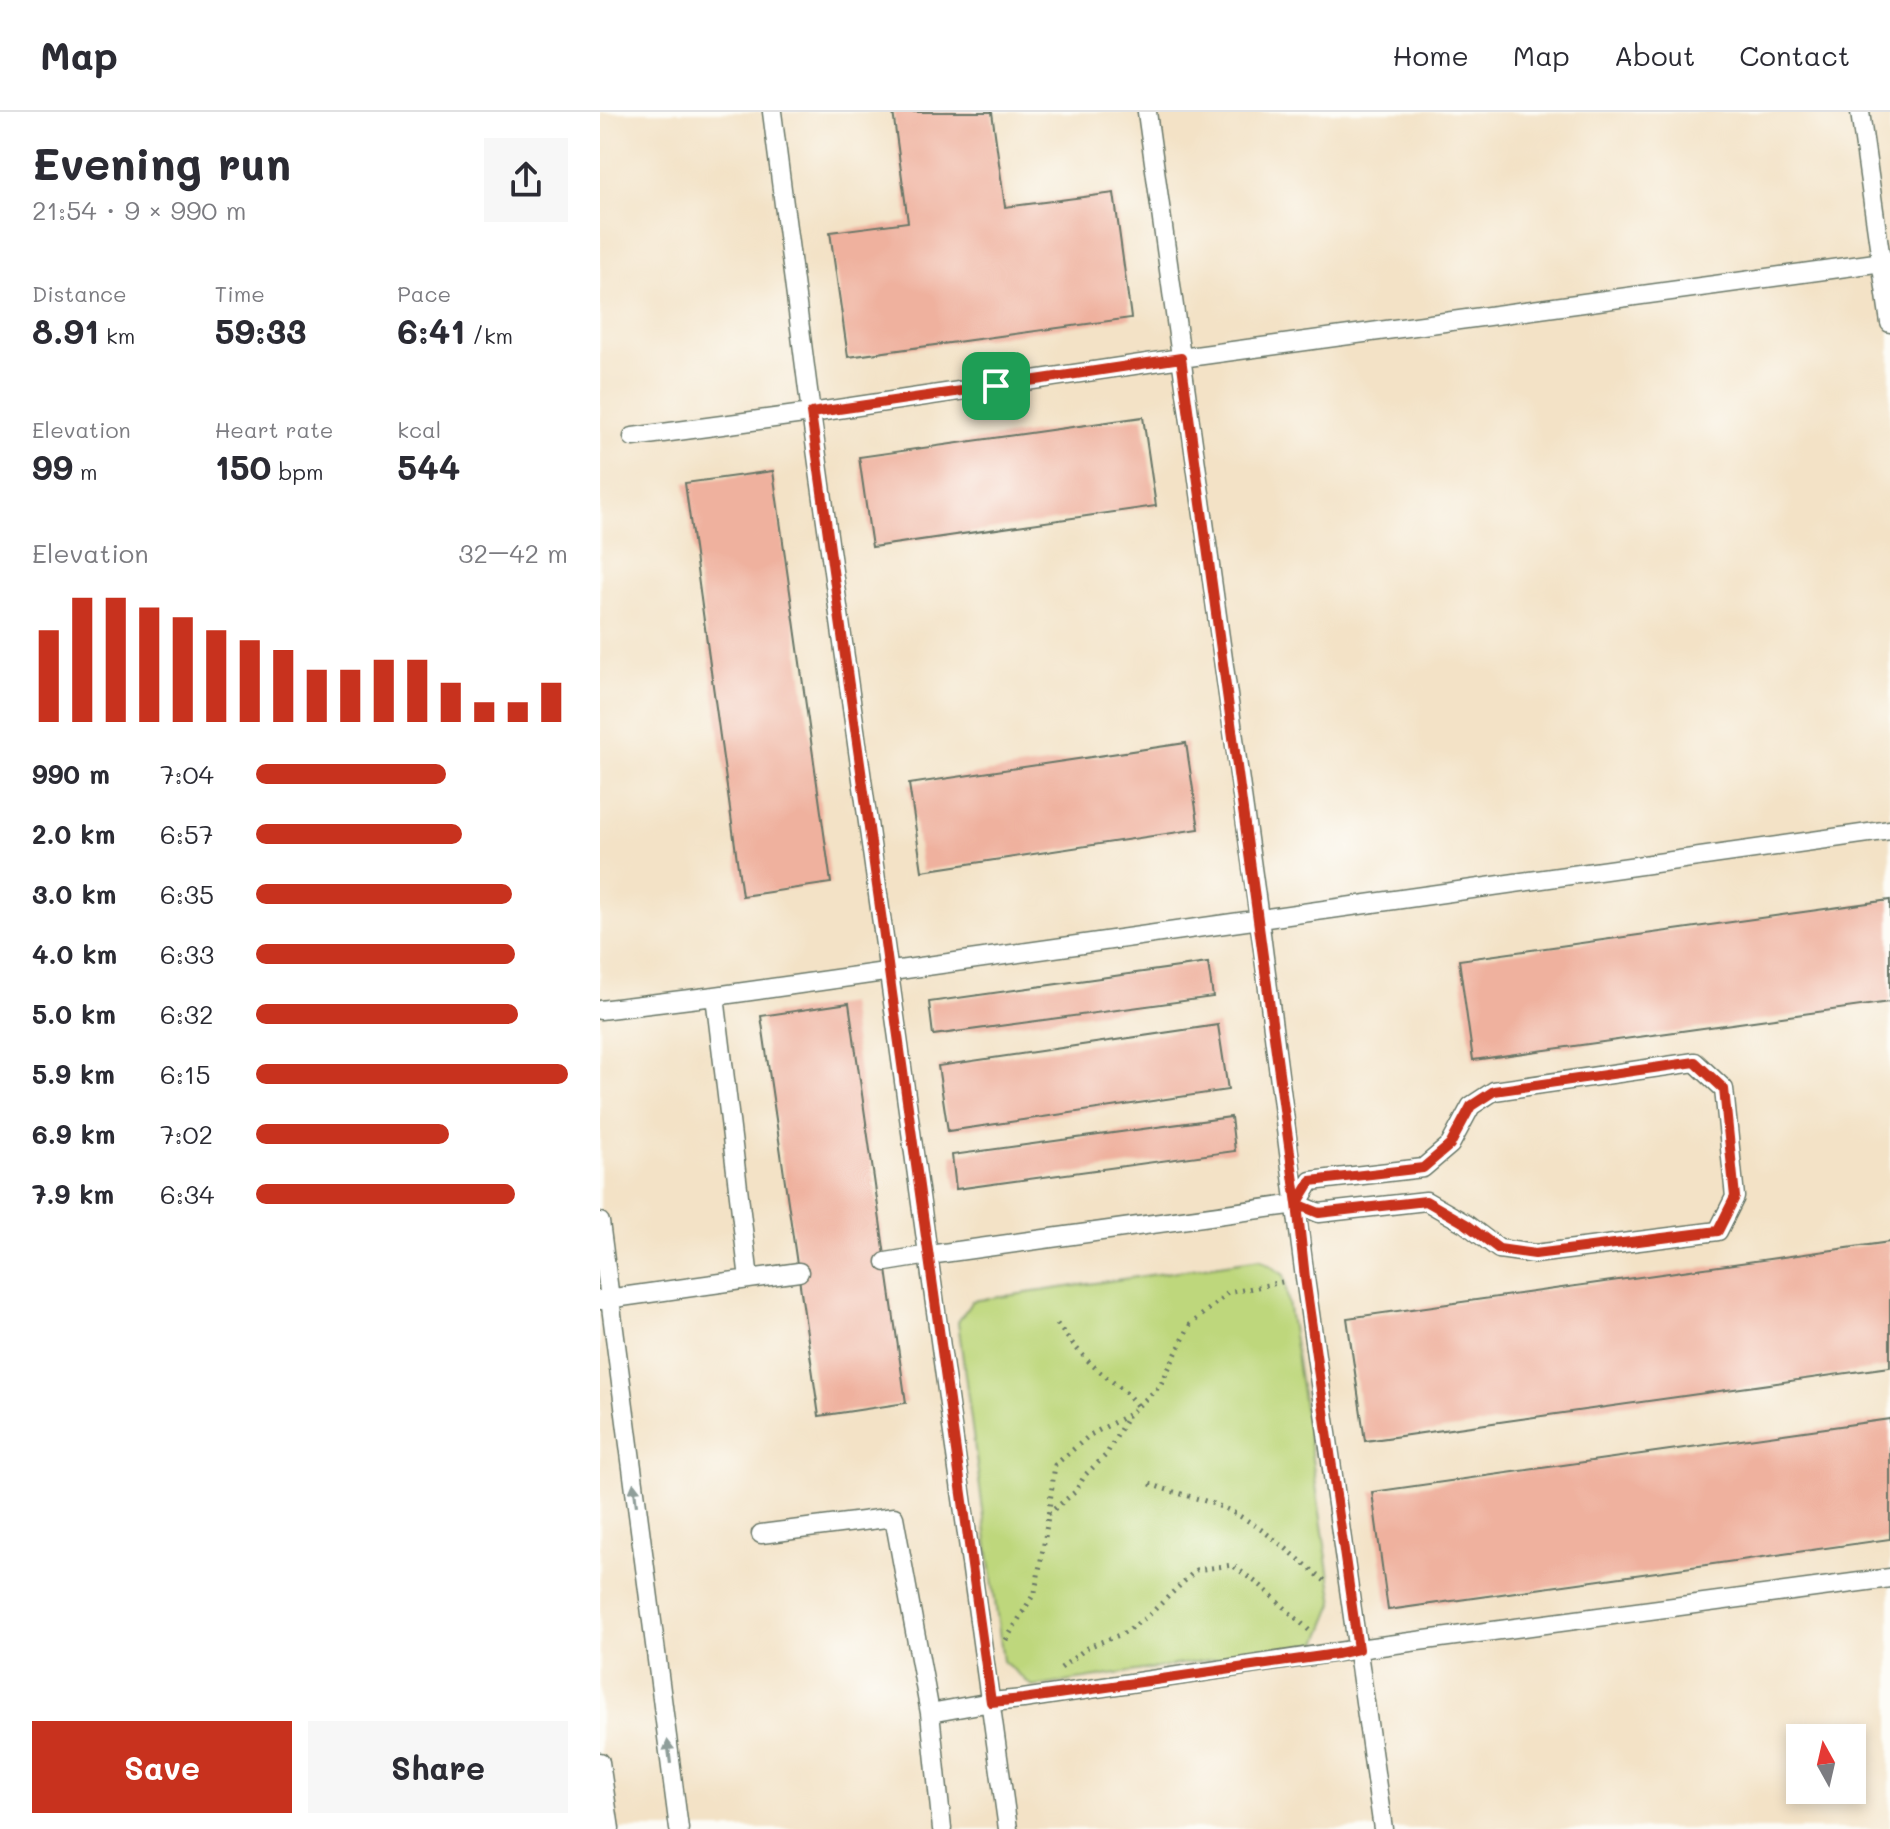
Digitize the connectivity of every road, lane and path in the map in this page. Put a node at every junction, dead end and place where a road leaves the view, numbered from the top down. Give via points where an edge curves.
1 (772, 112) edge
2 (1147, 112) edge
3 (1860, 112) edge
4 (1886, 261) edge
5 (1890, 323) edge
6 (1181, 358) junction
7 (811, 413) junction
8 (633, 437) dead end
9 (1890, 830) edge
10 (1259, 918) junction
11 (889, 970) junction
12 (715, 996) junction
13 (600, 1010) edge
14 (1297, 1204) junction
15 (600, 1222) edge
16 (929, 1255) junction
17 (886, 1262) dead end
18 (799, 1272) dead end
19 (1305, 1278) junction
20 (749, 1279) junction
21 (605, 1299) edge
22 (1057, 1324) dead end
23 (1137, 1406) junction
24 (1128, 1415) junction
25 (1150, 1484) dead end
26 (1048, 1514) junction
27 (761, 1534) dead end
28 (1890, 1578) edge
29 (1352, 1601) junction
30 (1358, 1649) junction
31 (1336, 1654) junction
32 (987, 1671) junction
33 (1055, 1673) dead end
34 (991, 1702) junction
35 (930, 1713) junction
36 (600, 1762) edge
37 (610, 1829) edge
38 (679, 1829) edge
39 (942, 1829) edge
40 (1008, 1829) edge
41 (1383, 1829) edge

1 - 7 lane
2 - 6 lane
3 - 4 lane
4 - 5 lane
4 - 6 lane
6 - 7 lane
6 - 10 lane
7 - 8 lane
7 - 11 lane
9 - 10 lane
10 - 11 lane
10 - 14 lane
11 - 12 lane
11 - 16 lane
12 - 13 lane
12 - 20 lane
14 - 14 lane via 1319,1213 1426,1201 1499,1249 1535,1254 1718,1231 1735,1197 1724,1089 1695,1062 1494,1091 1471,1106 1450,1145 1423,1168 1311,1181
14 - 16 lane
14 - 19 lane
15 - 21 lane
16 - 17 lane
16 - 32 lane
18 - 20 lane
19 - 23 path via 1228,1293 1190,1325 1160,1386
19 - 29 lane
20 - 21 lane
38 -> 21 lane
22 - 23 path
23 - 24 path
24 - 26 path via 1106,1455
24 - 26 path via 1090,1435 1055,1465
25 - 29 path via 1197,1497 1264,1530
26 - 32 path via 1035,1592
27 - 35 lane via 894,1517
28 - 30 lane
29 - 30 lane
30 - 31 lane
30 - 41 lane
31 - 33 path via 1232,1565 1196,1570 1147,1617 1088,1647
31 - 34 lane
32 - 34 lane
34 - 35 lane
34 - 40 lane
35 - 39 lane
36 - 37 lane

